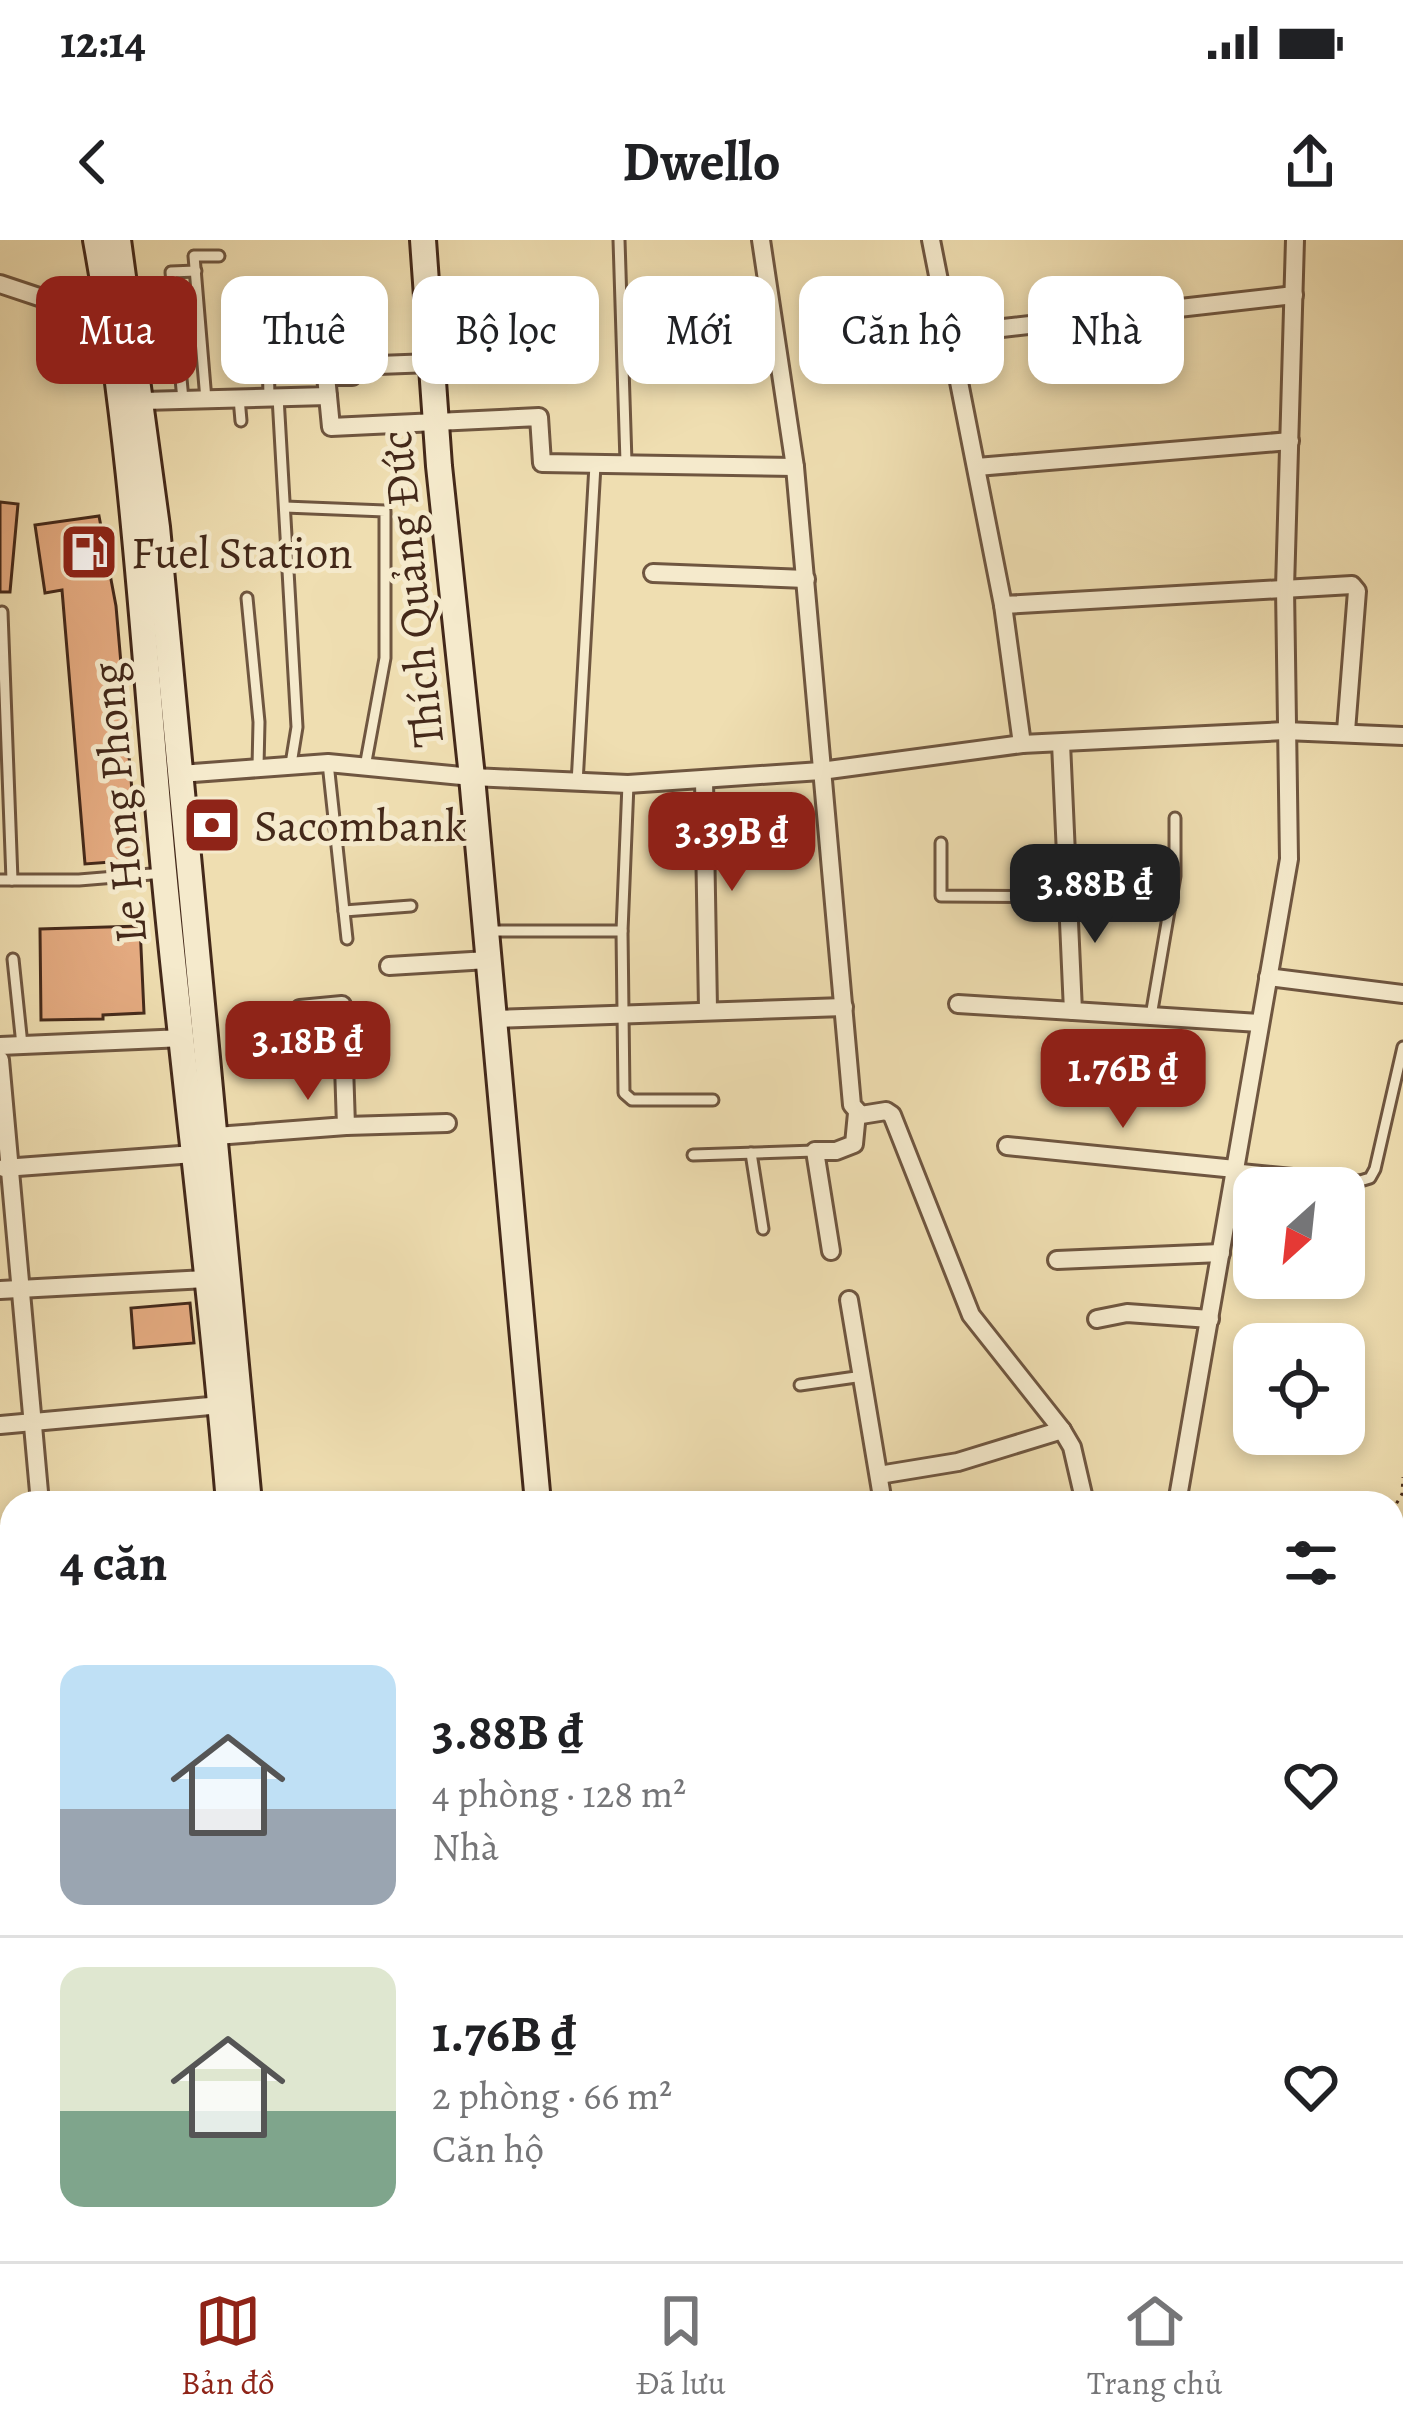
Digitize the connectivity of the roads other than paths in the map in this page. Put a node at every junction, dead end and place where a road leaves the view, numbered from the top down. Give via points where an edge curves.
1 (96, 240) edge
2 (118, 240) edge
3 (423, 240) edge
4 (619, 240) edge
5 (761, 240) edge
6 (931, 240) edge
7 (1295, 240) edge
8 (219, 256) dead end
9 (196, 271) junction
10 (103, 276) edge
11 (426, 276) edge
12 (938, 276) edge
13 (0, 284) edge
14 (1294, 295) junction
15 (36, 296) edge
16 (1004, 328) edge
17 (125, 384) edge
18 (273, 384) edge
19 (327, 384) edge
20 (433, 384) edge
21 (960, 384) edge
22 (328, 396) junction
23 (274, 397) junction
24 (238, 398) junction
25 (183, 400) junction
26 (206, 400) junction
27 (143, 401) junction
28 (436, 421) junction
29 (241, 422) dead end
30 (137, 441) junction
31 (1290, 441) junction
32 (595, 461) junction
33 (626, 462) junction
34 (976, 466) junction
35 (795, 467) junction
36 (285, 507) junction
37 (146, 528) junction
38 (653, 573) dead end
39 (806, 579) junction
40 (1285, 588) junction
41 (248, 598) dead end
42 (1003, 604) junction
43 (2, 612) edge
44 (1285, 731) junction
45 (1346, 731) junction
46 (1403, 736) edge
47 (1061, 743) junction
48 (1022, 744) junction
49 (291, 764) junction
50 (328, 764) junction
51 (364, 766) junction
52 (258, 767) junction
53 (821, 771) junction
54 (180, 774) junction
55 (472, 777) junction
56 (704, 780) junction
57 (577, 783) junction
58 (628, 784) junction
59 (1175, 818) dead end
60 (941, 843) dead end
61 (176, 872) junction
62 (6, 880) edge
63 (1066, 897) junction
64 (411, 906) dead end
65 (344, 910) junction
66 (486, 932) junction
67 (622, 932) junction
68 (347, 939) dead end
69 (13, 959) dead end
70 (488, 960) junction
71 (389, 966) dead end
72 (1268, 977) junction
73 (1403, 994) edge
74 (958, 1004) dead end
75 (844, 1007) junction
76 (300, 1009) dead end
77 (708, 1009) junction
78 (1073, 1011) junction
79 (622, 1012) junction
80 (1151, 1016) junction
81 (493, 1019) junction
82 (1259, 1023) junction
83 (184, 1038) junction
84 (22, 1045) junction
85 (0, 1046) edge
86 (1403, 1047) edge
87 (0, 1060) edge
88 (712, 1100) dead end
89 (857, 1113) junction
90 (447, 1123) dead end
91 (346, 1126) junction
92 (216, 1136) junction
93 (1007, 1146) dead end
94 (815, 1151) junction
95 (751, 1153) junction
96 (194, 1154) junction
97 (693, 1154) dead end
98 (1235, 1167) edge
99 (5, 1168) edge
100 (1233, 1168) edge
101 (1233, 1179) edge
102 (1365, 1180) edge
103 (763, 1229) dead end
104 (831, 1251) dead end
105 (1220, 1253) junction
106 (1057, 1260) dead end
107 (206, 1279) junction
108 (21, 1289) junction
109 (0, 1290) edge
110 (850, 1300) dead end
111 (1097, 1319) dead end
112 (1210, 1319) junction
113 (863, 1376) junction
114 (800, 1385) dead end
115 (230, 1404) junction
116 (33, 1422) junction
117 (0, 1425) edge
118 (1062, 1430) junction
119 (880, 1475) junction
120 (39, 1491) edge
121 (229, 1491) edge
122 (246, 1491) edge
123 (537, 1491) edge
124 (882, 1491) edge
125 (1082, 1491) edge
126 (1179, 1491) edge

1 - 10 main road, Le Hong Phong
2 - 27 main road, Le Hong Phong
3 - 11 main road, Thích Quảng Đức
4 - 33 lane
5 - 35 street
6 - 12 street
7 - 14 street
8 - 9 lane via 194,256
9 - 25 lane via 171,272
9 - 26 lane
13 - 15 street
14 - 16 street
14 - 31 street
17 - 30 main road, Le Hong Phong
18 - 23 lane
19 - 22 street
20 - 28 main road, Thích Quảng Đức
21 - 34 street
22 - 23 street
22 - 28 street via 331,427
23 - 24 street
23 - 36 lane
24 - 26 street
24 - 29 lane
25 - 26 street
25 - 27 street
27 - 30 main road, Le Hong Phong
28 - 32 street via 539,417 542,463
28 - 55 main road, Thích Quảng Đức
30 - 37 main road, Le Hong Phong
31 - 34 street
31 - 40 street
32 - 33 street
32 - 57 lane
33 - 35 street
34 - 42 street
35 - 39 street
36 - 49 lane via 297,727
36 - 51 lane via 386,511 386,658
37 - 54 main road, Le Hong Phong
37 - 61 main road, Le Hong Phong
38 - 39 street
39 - 53 street
40 - 42 street
40 - 44 street
40 - 45 street via 1357,591
41 - 52 lane
42 - 48 street
43 - 62 lane
44 - 45 street
44 - 47 street
44 - 72 street via 1289,859
45 - 46 street
47 - 48 street
47 - 63 street
48 - 53 street
49 - 50 street
49 - 52 street
50 - 51 street
50 - 65 lane
51 - 55 street
52 - 54 street
53 - 56 street
53 - 75 street
54 - 61 main road, Le Hong Phong
55 - 57 street
55 - 66 main road, Thích Quảng Đức
56 - 58 street
56 - 77 street
57 - 58 street
58 - 67 lane
59 - 80 lane via 1175,876
60 - 63 lane via 941,896
61 - 62 lane
61 - 83 main road, Le Hong Phong
61 - 92 main road, Le Hong Phong
63 - 78 street
64 - 65 lane
65 - 68 lane
66 - 67 lane
66 - 70 main road, Thích Quảng Đức
67 - 79 lane
69 - 84 lane
70 - 71 street
70 - 81 main road, Thích Quảng Đức
72 - 73 street
72 - 82 street
74 - 78 street
75 - 77 street
75 - 89 street
76 - 91 street via 342,1005
77 - 79 street
78 - 80 street
79 - 81 street
79 - 88 lane via 626,1098
80 - 82 street
81 - 123 main road, Thích Quảng Đức
82 - 98 street
83 - 84 street
83 - 96 main road, Le Hong Phong
84 - 85 street
86 - 102 lane via 1376,1169
87 - 99 street
89 - 94 street via 854,1144
89 - 118 street via 892,1115 971,1316
90 - 91 street
91 - 92 street
92 - 115 main road, Le Hong Phong
93 - 100 street
94 - 95 lane
94 - 104 street
95 - 97 lane
95 - 103 lane
96 - 99 street
96 - 107 main road, Le Hong Phong
99 - 108 street
101 - 105 street
105 - 106 street
105 - 112 street
107 - 108 street
107 - 115 main road, Le Hong Phong
108 - 109 street
108 - 116 street
110 - 113 street
111 - 112 street
112 - 126 street
113 - 114 lane
113 - 119 street
115 - 116 street
115 - 121 main road, Le Hong Phong
115 - 122 main road, Le Hong Phong
116 - 117 street
116 - 120 street
118 - 119 street via 958,1462
118 - 125 street
119 - 124 street

